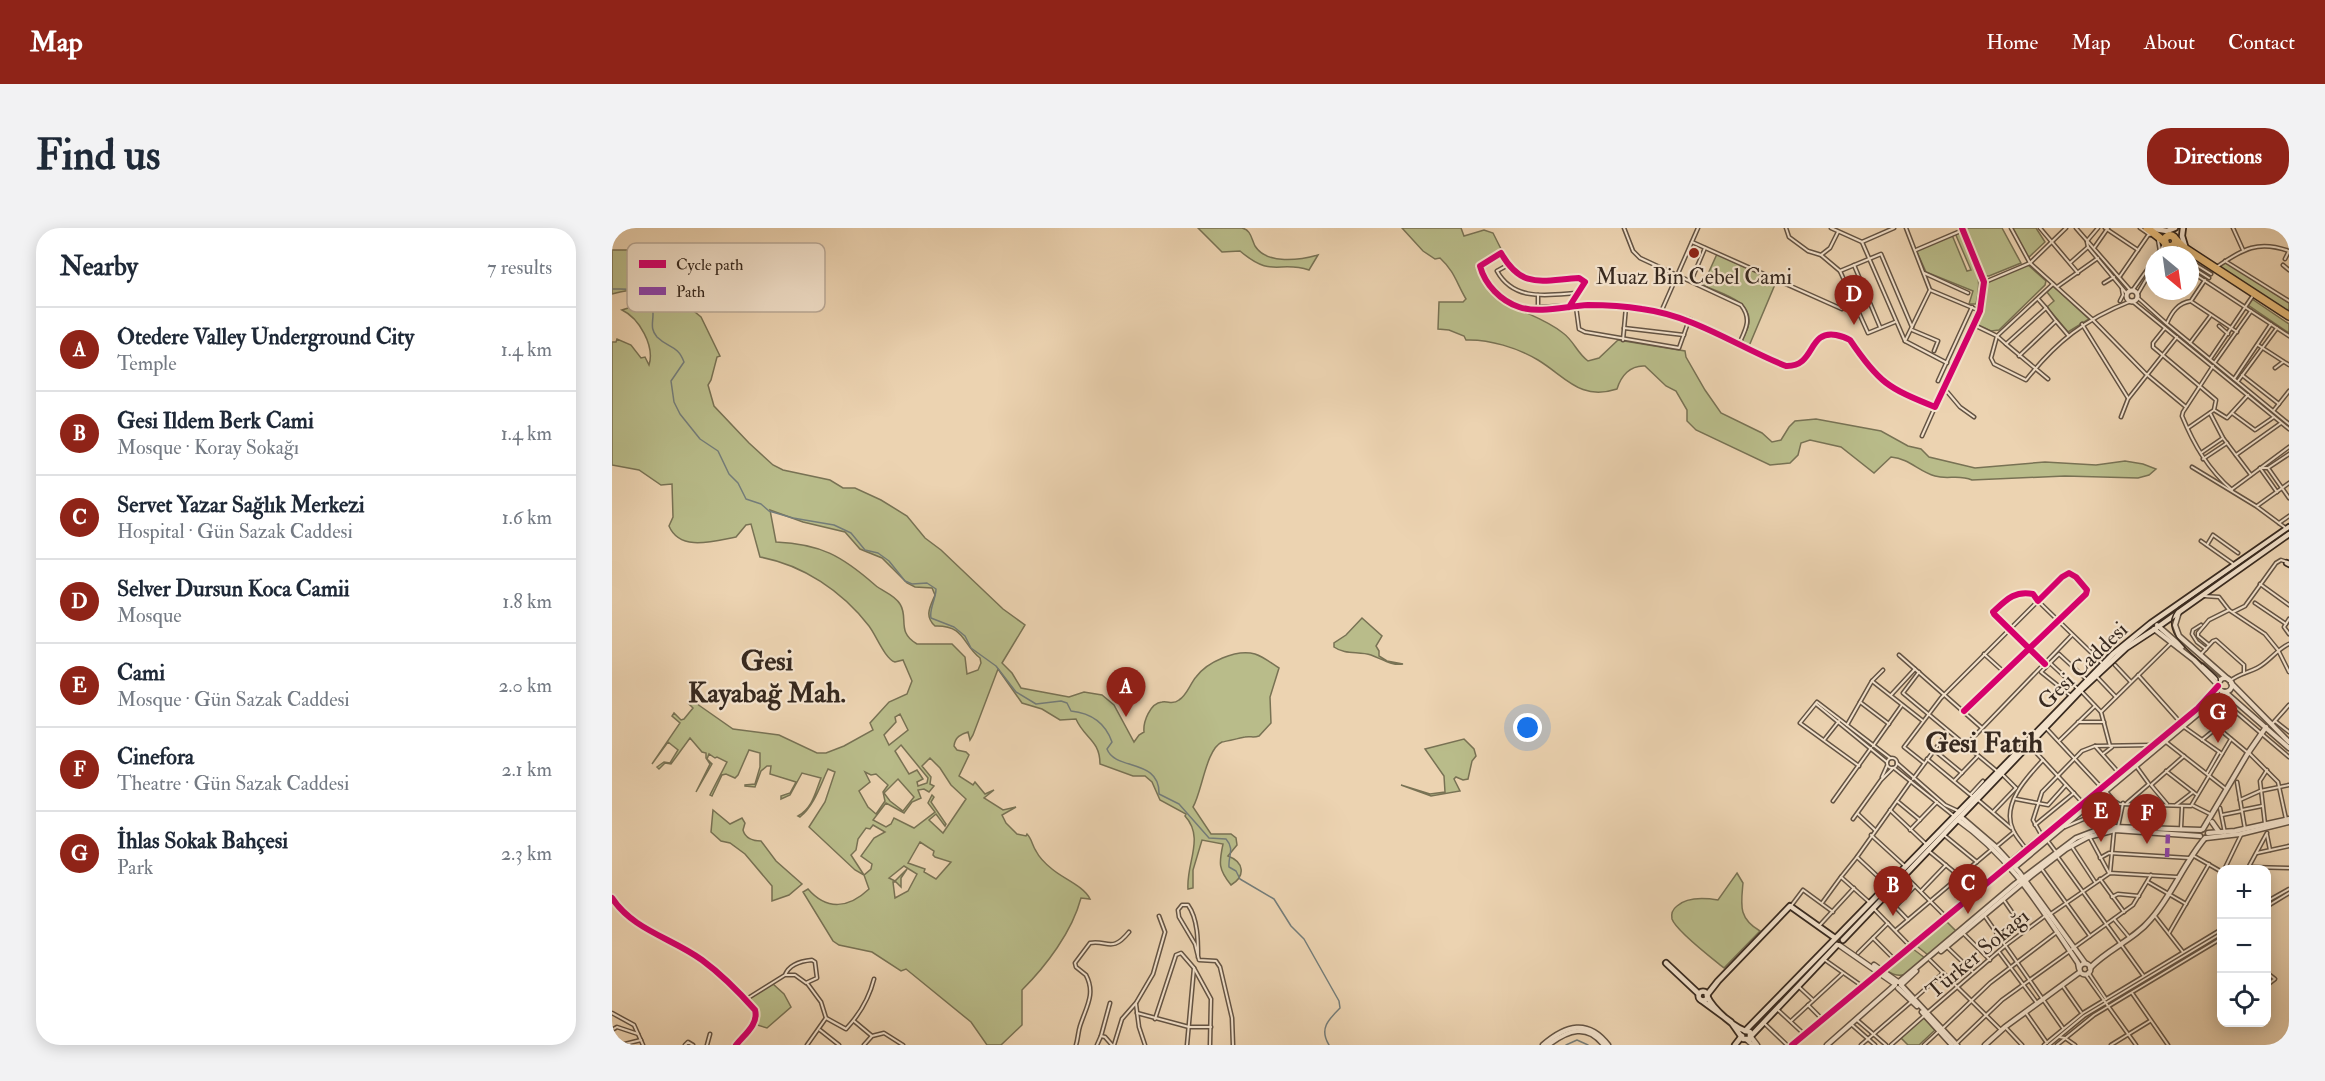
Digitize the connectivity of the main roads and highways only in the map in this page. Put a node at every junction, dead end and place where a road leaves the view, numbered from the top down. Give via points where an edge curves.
1 (2176, 228) edge
2 (2183, 228) edge
3 (2152, 232) edge
4 (2170, 241) junction
5 (2177, 246) edge
6 (2184, 246) edge
7 (2199, 265) edge
8 (2210, 275) junction
9 (2289, 316) edge
10 (2289, 321) edge
11 (2288, 530) edge
12 (2154, 626) junction
13 (2080, 690) junction
14 (1999, 773) junction
15 (1958, 815) junction
16 (1927, 847) junction
17 (1871, 906) junction
18 (1838, 940) junction
19 (1666, 963) dead end
20 (1704, 994) junction
21 (1746, 1036) junction
22 (1735, 1045) edge
23 (1741, 1045) edge

1 - 3 main road
1 - 4 main road
2 - 4 main road
2 - 6 main road
3 - 4 highway
4 - 5 highway
7 - 8 highway
8 - 9 highway
8 - 10 highway
11 - 12 main road, Gesi Caddesi
11 - 12 main road, Gesi Caddesi
12 - 13 main road, Gesi Caddesi
12 - 13 main road, Gesi Caddesi via 2103,664
13 - 14 main road, Gesi Caddesi
13 - 14 main road, Gesi Caddesi
14 - 15 main road, Gesi Caddesi
15 - 16 main road, Gesi Caddesi
15 - 16 main road, Gesi Caddesi
16 - 17 main road, Gesi Caddesi
16 - 17 main road, Gesi Caddesi
17 - 18 main road, Gesi Caddesi
18 - 20 main road via 1790,906
18 - 21 main road
18 - 21 main road
19 - 20 main road
20 - 21 main road
20 - 21 main road via 1699,998
21 - 22 main road
21 - 23 main road

